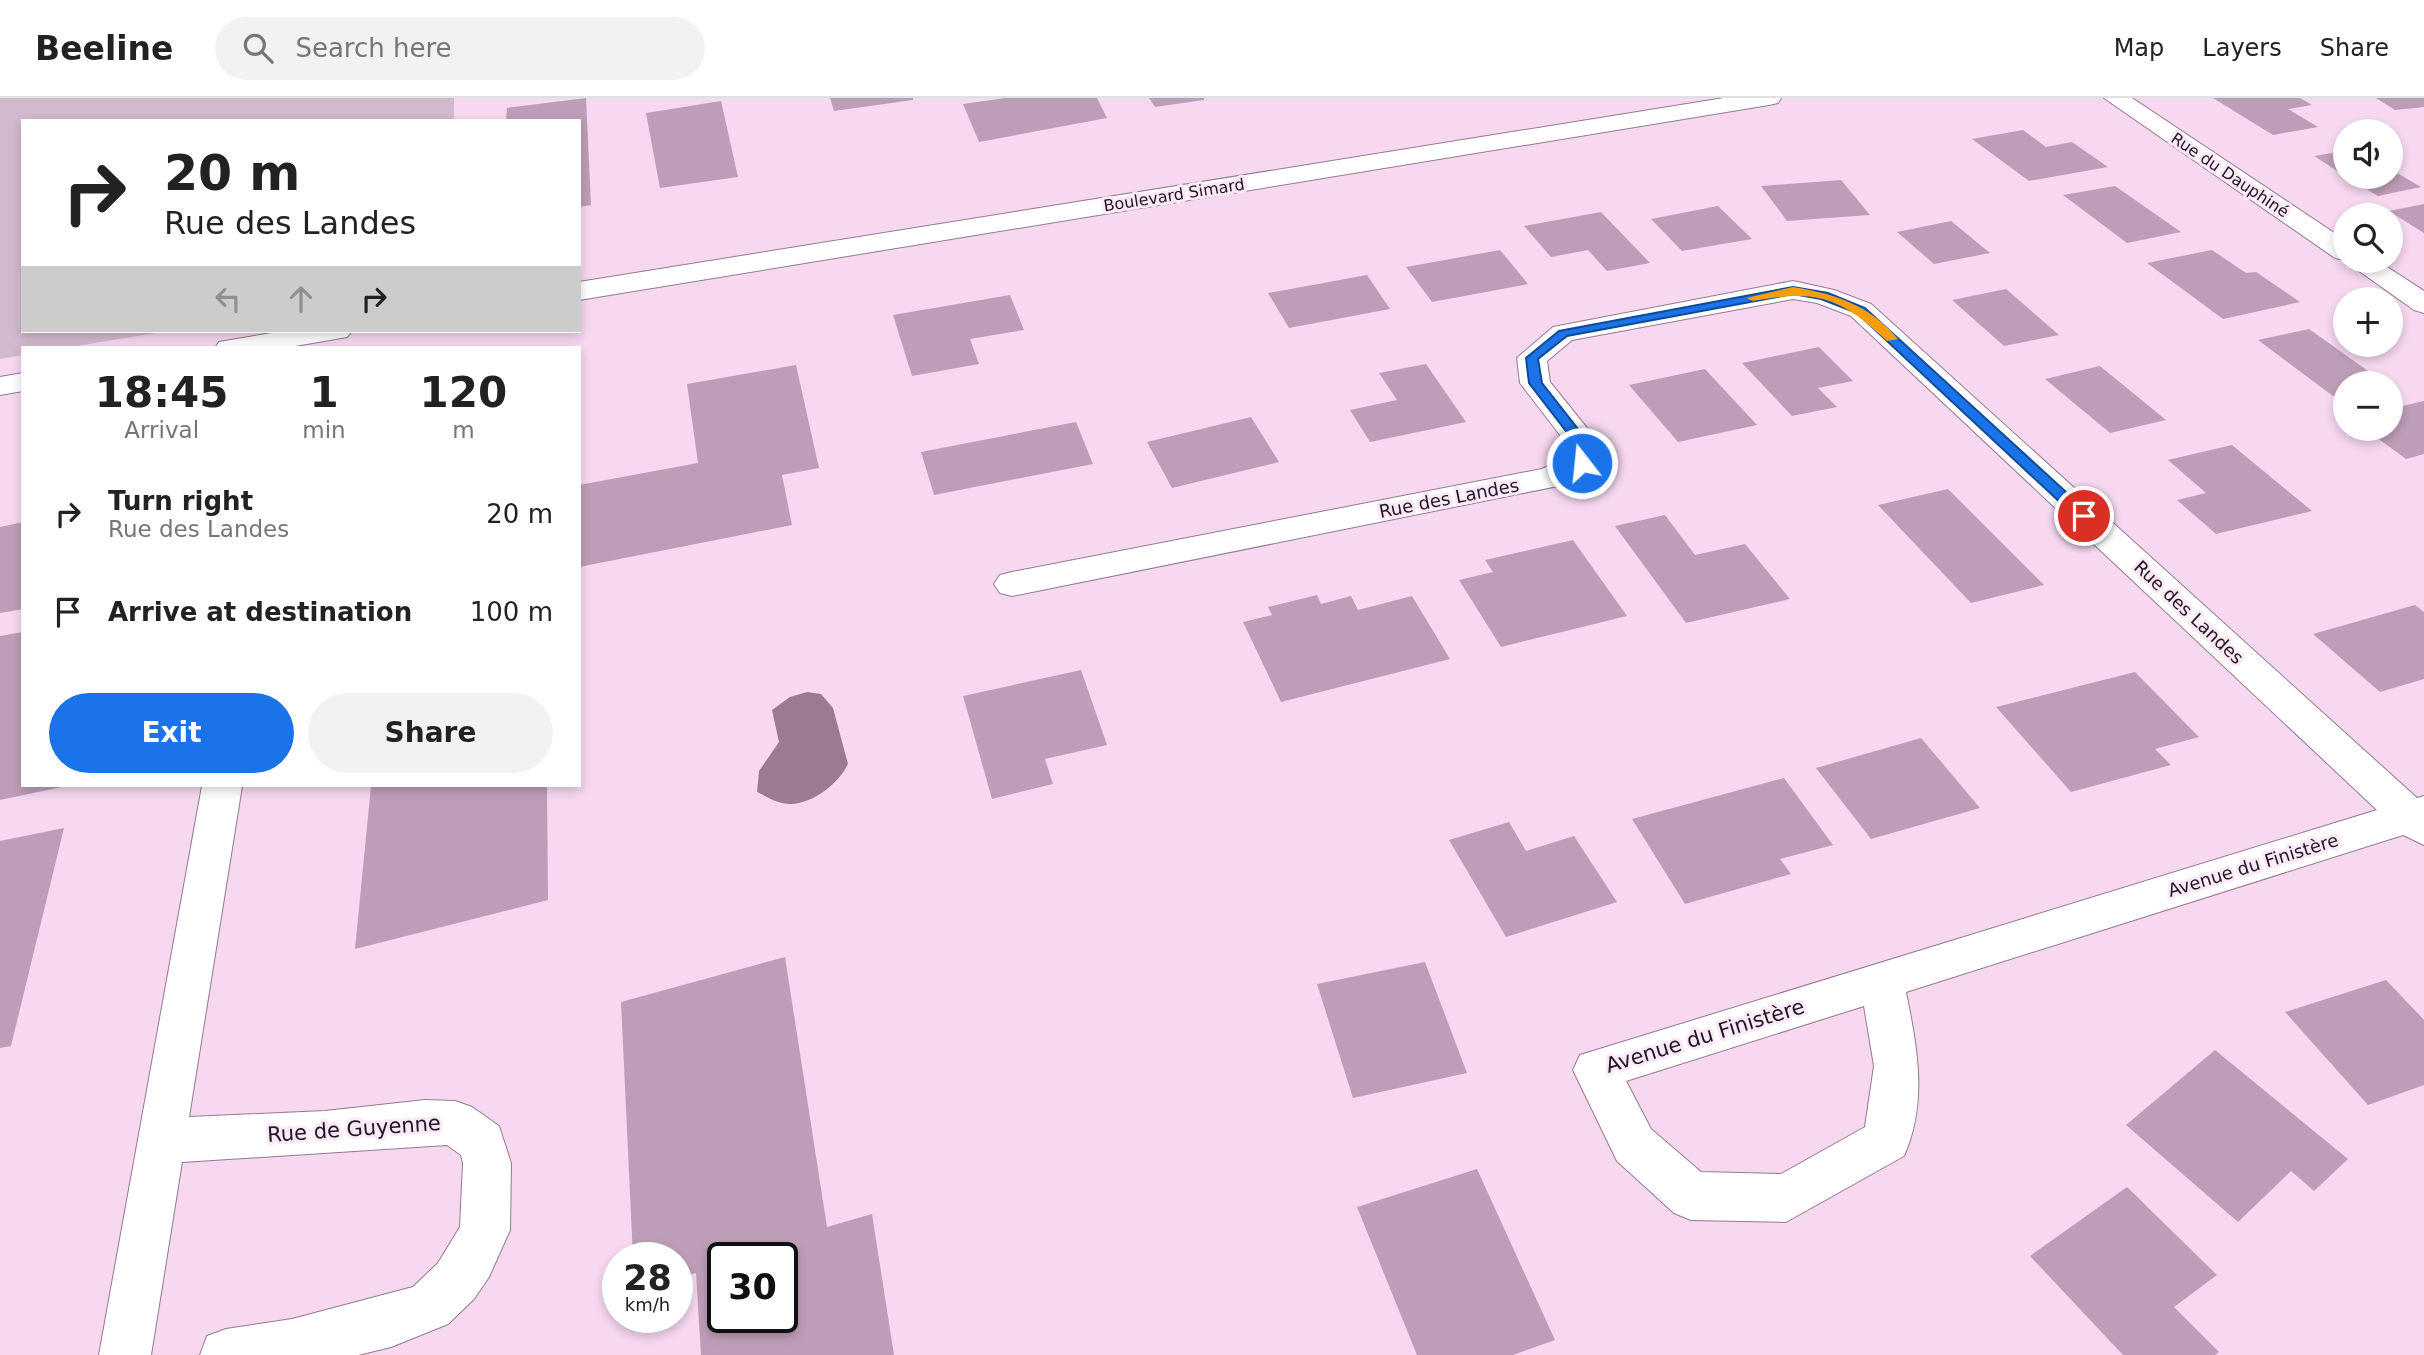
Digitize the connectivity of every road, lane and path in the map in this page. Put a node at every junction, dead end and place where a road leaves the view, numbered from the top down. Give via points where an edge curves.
1 (1769, 98) edge
2 (2116, 98) edge
3 (2333, 243) edge
4 (2377, 273) edge
5 (581, 291) edge
6 (2424, 304) edge
7 (331, 333) edge
8 (298, 343) edge
9 (257, 346) edge
10 (21, 382) edge
11 (0, 386) edge
12 (1012, 584) dead end
13 (222, 787) edge
14 (2419, 819) edge
15 (1882, 981) junction
16 (162, 1141) junction
17 (125, 1355) edge
18 (226, 1355) edge

1 - 5 street, Boulevard Simard
2 - 3 street, Rue du Dauphiné
4 - 6 street
7 - 8 street
8 - 9 street
10 - 11 street
12 - 14 street, Rue des Landes via 1551,478 1582,463 1579,438 1535,383 1532,358 1563,333 1793,290 1861,310
13 - 16 street
14 - 15 street, Avenue du Finistère
15 - 15 street, Avenue du Finistère via 1856,989 1596,1070 1634,1145 1691,1196 1786,1198 1886,1140 1897,1066
16 - 17 street
16 - 18 street, Rue de Guyenne via 326,1133 425,1122 455,1123 482,1142 487,1163 485,1230 456,1281 430,1306 317,1339

